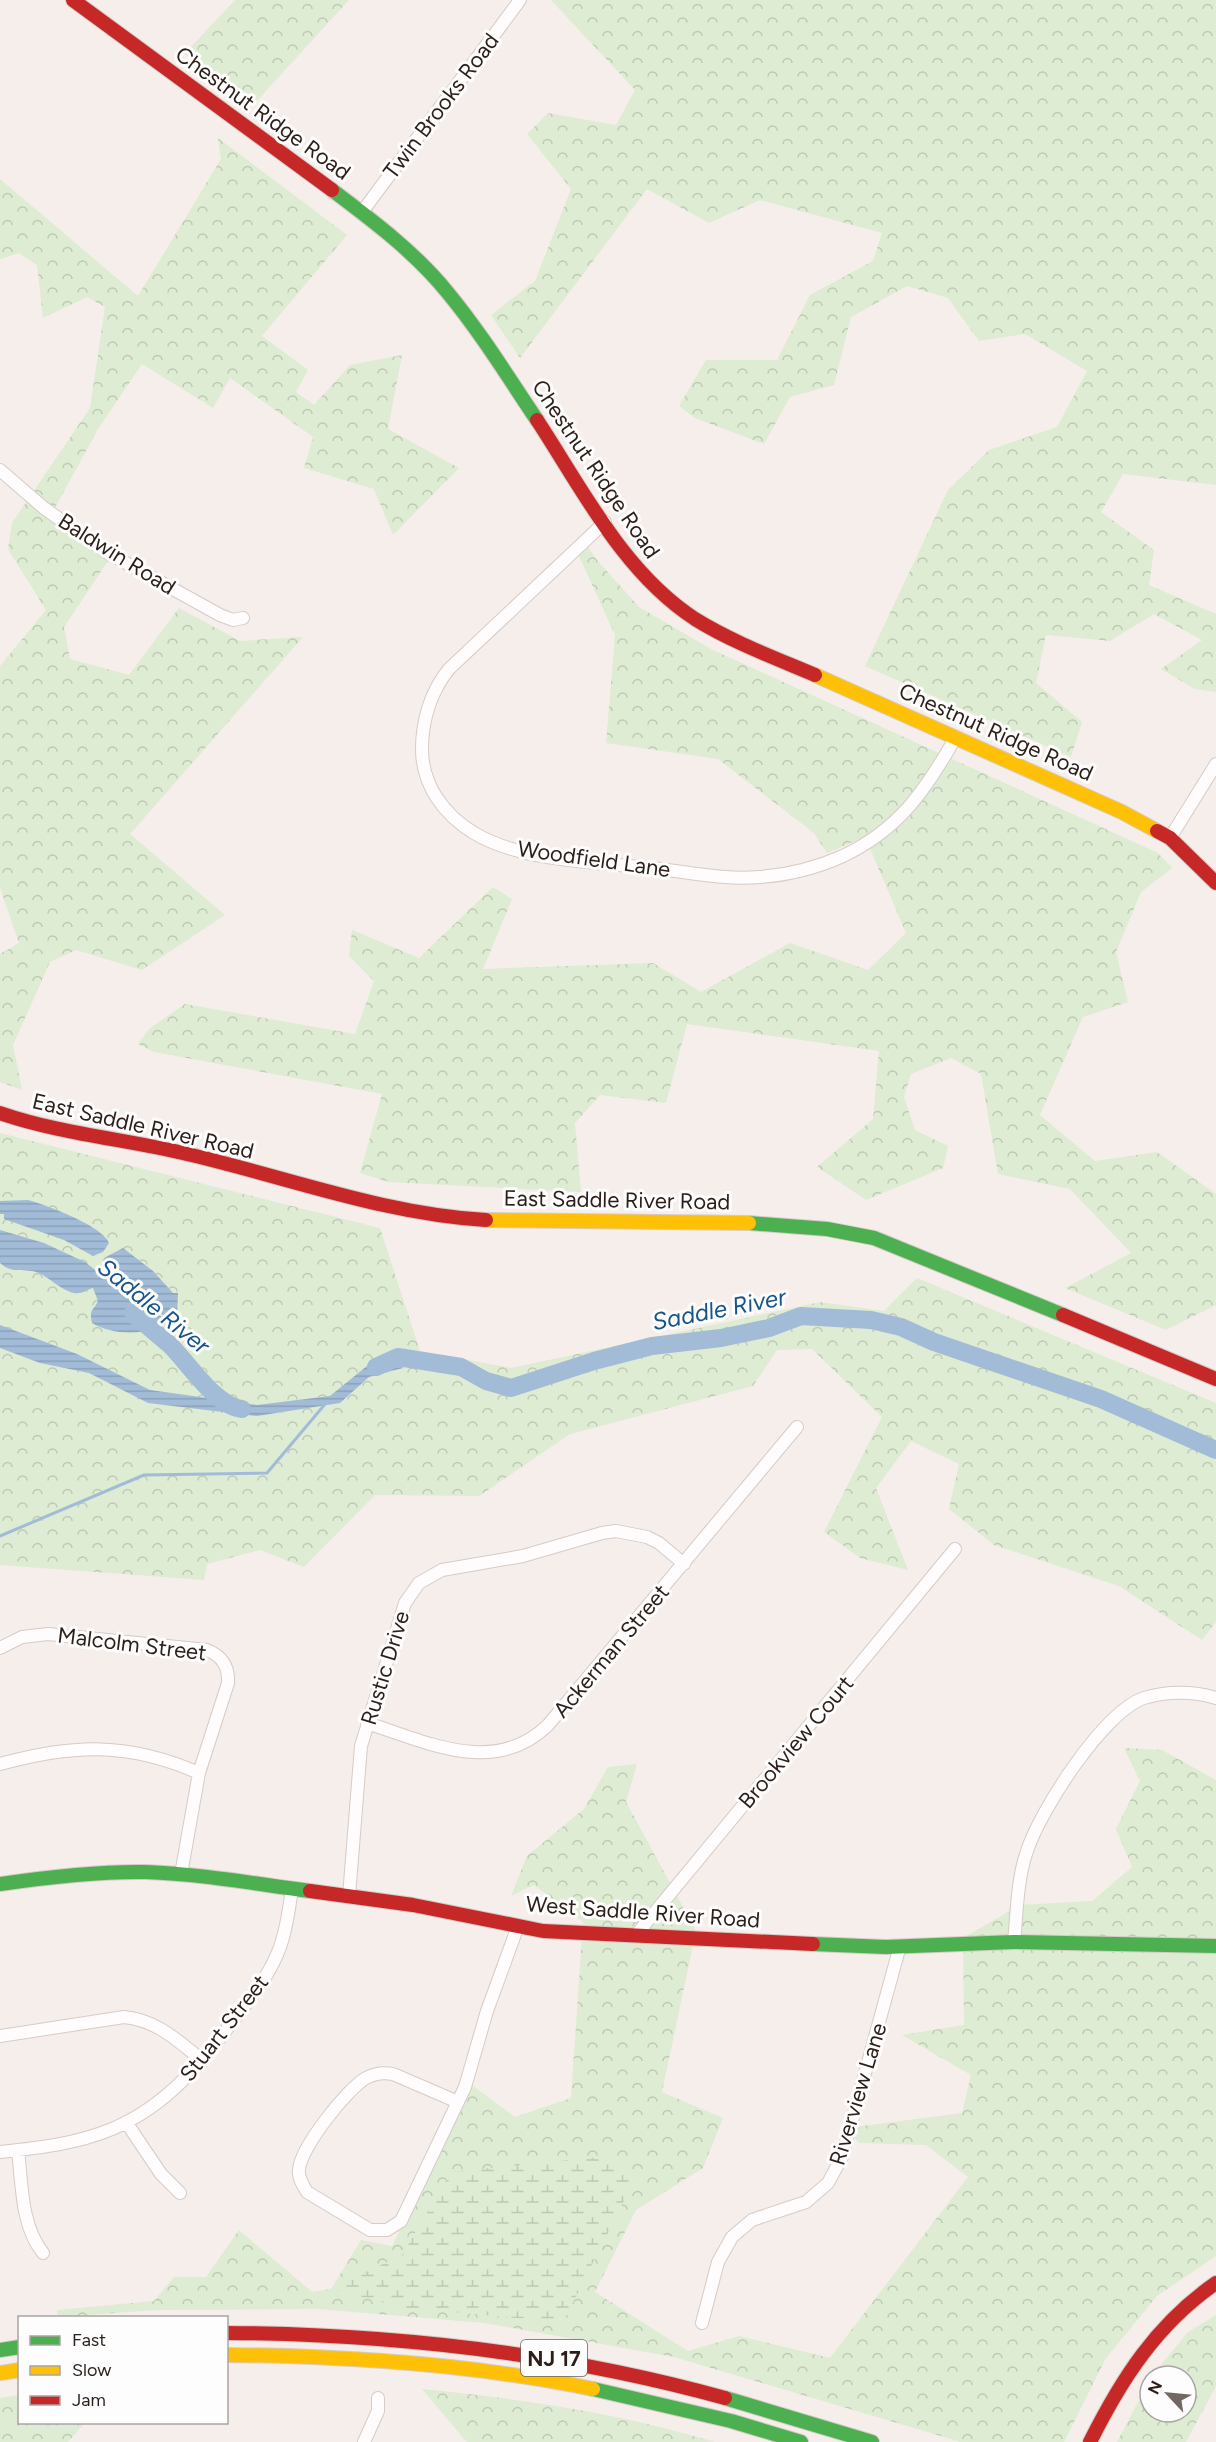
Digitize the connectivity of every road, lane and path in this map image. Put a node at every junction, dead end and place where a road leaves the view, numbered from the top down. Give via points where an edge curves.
1 (73, 0) edge
2 (520, 0) edge
3 (362, 212) junction
4 (0, 470) edge
5 (605, 522) junction
6 (243, 618) dead end
7 (956, 737) junction
8 (1216, 764) edge
9 (1170, 838) junction
10 (1216, 883) edge
11 (0, 1113) edge
12 (1216, 1379) edge
13 (797, 1427) dead end
14 (955, 1548) dead end
15 (684, 1564) junction
16 (0, 1648) edge
17 (1216, 1698) edge
18 (367, 1723) junction
19 (0, 1764) edge
20 (199, 1773) junction
21 (182, 1874) junction
22 (0, 1884) edge
23 (292, 1888) junction
24 (349, 1896) junction
25 (518, 1926) junction
26 (636, 1935) junction
27 (1014, 1942) junction
28 (1216, 1946) edge
29 (900, 1947) junction
30 (0, 2036) edge
31 (203, 2061) junction
32 (458, 2102) junction
33 (126, 2122) junction
34 (18, 2150) junction
35 (0, 2152) edge
36 (180, 2193) dead end
37 (43, 2253) dead end
38 (1216, 2283) edge
39 (702, 2323) dead end
40 (228, 2333) edge
41 (18, 2347) edge
42 (0, 2350) edge
43 (228, 2355) edge
44 (18, 2370) edge
45 (0, 2373) edge
46 (378, 2398) dead end
47 (364, 2442) edge
48 (801, 2442) edge
49 (872, 2442) edge
50 (1090, 2442) edge

1 - 3 main road, Chestnut Ridge Road
2 - 3 street, Twin Brooks Road
3 - 5 main road, Chestnut Ridge Road via 423,264 469,318
4 - 6 street, Baldwin Road via 44,508 106,552 220,615 233,620
5 - 7 main road, Chestnut Ridge Road via 643,576 679,609 700,622
5 - 7 street, Woodfield Lane via 449,669 431,701 422,739 424,771 449,815 475,834 553,857 734,877 785,874 844,855 885,830 926,789
7 - 9 main road, Chestnut Ridge Road via 1122,812
8 - 9 street
9 - 10 main road, Chestnut Ridge Road
11 - 12 main road, East Saddle River Road via 58,1131 187,1154 366,1203 429,1214 486,1219 750,1223 851,1231 897,1246
13 - 15 street, Ackerman Street
14 - 26 street, Brookview Court
15 - 18 street, Ackerman Street via 548,1725 517,1746 488,1754 458,1752
15 - 18 street, Rustic Drive via 647,1537 616,1531 523,1556 429,1575 405,1603
16 - 20 street, Malcolm Street via 22,1637 48,1634 207,1650 215,1654 226,1666 228,1683
17 - 27 street via 1191,1692 1145,1697 1119,1716 1072,1768 1026,1853
18 - 24 street, Rustic Drive via 357,1771
19 - 20 street via 63,1750 115,1748 159,1757
20 - 21 street, Malcolm Street
21 - 22 main road, West Saddle River Road via 98,1872
21 - 23 main road, West Saddle River Road
23 - 24 main road, West Saddle River Road
23 - 31 street, Stuart Street via 287,1924 272,1967
24 - 25 main road, West Saddle River Road
25 - 26 main road, West Saddle River Road via 543,1931
25 - 32 street
26 - 29 main road, West Saddle River Road
27 - 28 main road, West Saddle River Road
27 - 29 main road, West Saddle River Road
29 - 39 street, Riverview Lane via 836,2171 806,2202 768,2212 732,2237 718,2262
30 - 31 street via 138,2018 162,2028
31 - 33 street, Stuart Street via 176,2088
32 - 32 street via 401,2221 394,2227 380,2232 370,2230 307,2192 299,2170 306,2150 335,2109 364,2079 384,2072 393,2074
33 - 34 street, Stuart Street via 88,2138
33 - 36 street
34 - 35 street, Stuart Street
34 - 37 street via 28,2228
38 - 50 main road via 1184,2306 1142,2348 1119,2383
40 - 49 main road, NJ 17 via 366,2336 555,2358 743,2401
41 - 42 main road
43 - 48 main road, NJ 17 via 391,2360 506,2373 636,2397
44 - 45 main road
46 - 47 street via 378,2411

